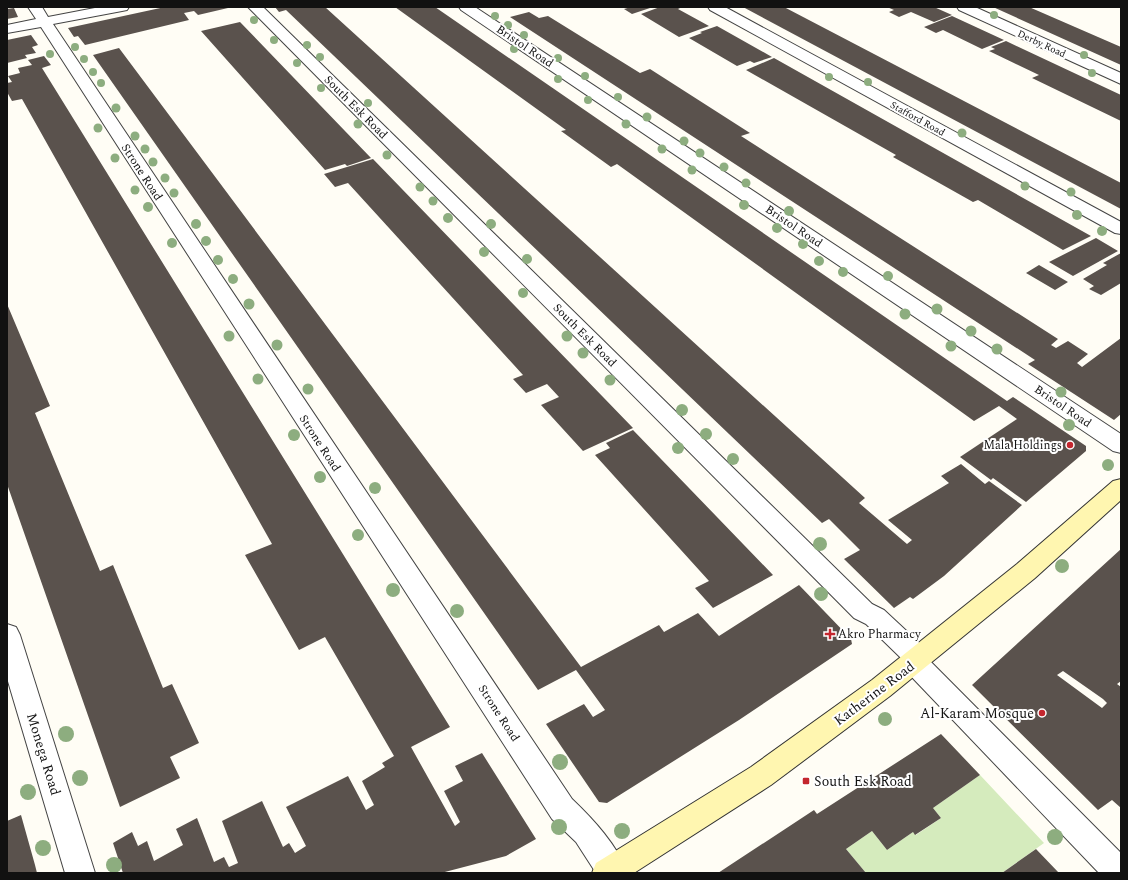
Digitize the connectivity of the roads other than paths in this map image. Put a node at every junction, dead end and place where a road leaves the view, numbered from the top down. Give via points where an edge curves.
1 (122, 7) edge
2 (255, 7) edge
3 (466, 7) edge
4 (715, 7) edge
5 (964, 7) edge
6 (39, 15) edge
7 (7, 29) edge
8 (1121, 79) edge
9 (1121, 229) edge
10 (1121, 445) edge
11 (1121, 487) edge
12 (7, 635) edge
13 (917, 660) junction
14 (610, 872) edge
15 (80, 873) edge
16 (1120, 873) edge

1 - 6 street
2 - 13 street, South Esk Road via 863,611 875,617
3 - 10 street, Bristol Road
4 - 9 street, Stafford Road
5 - 8 street, Derby Road
6 - 7 street
6 - 14 street, Strone Road via 562,809 586,832
11 - 13 main road, Katherine Road via 1026,571
12 - 15 street, Monega Road
13 - 14 main road, Katherine Road via 760,776
13 - 16 street, South Esk Road

